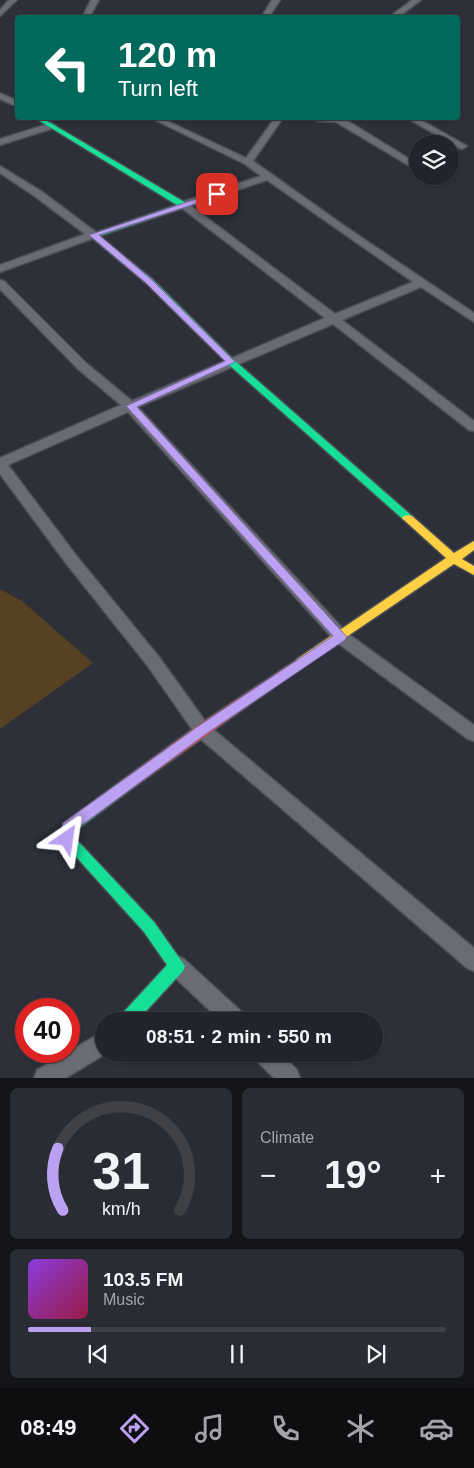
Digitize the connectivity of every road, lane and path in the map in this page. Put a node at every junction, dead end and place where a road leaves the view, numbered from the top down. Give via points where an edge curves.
1 (13, 0) edge
2 (95, 0) edge
3 (276, 0) edge
4 (417, 0) edge
5 (0, 14) edge
6 (87, 15) edge
7 (266, 15) edge
8 (395, 15) edge
9 (0, 96) edge
10 (15, 103) edge
11 (159, 120) edge
12 (278, 120) edge
13 (343, 120) edge
14 (415, 120) edge
15 (45, 122) edge
16 (0, 142) edge
17 (462, 146) dead end
18 (248, 162) junction
19 (409, 162) edge
20 (0, 168) edge
21 (268, 177) junction
22 (183, 205) junction
23 (93, 235) junction
24 (0, 269) edge
25 (421, 282) junction
26 (0, 284) edge
27 (474, 318) edge
28 (333, 319) junction
29 (231, 362) junction
30 (130, 406) junction
31 (474, 427) edge
32 (0, 464) edge
33 (474, 545) edge
34 (454, 559) junction
35 (474, 571) edge
36 (341, 637) junction
37 (202, 730) junction
38 (474, 734) edge
39 (474, 961) edge
40 (177, 966) junction
41 (134, 1012) edge
42 (226, 1012) edge
43 (95, 1047) edge
44 (274, 1062) edge
45 (45, 1078) edge
46 (289, 1078) edge

1 - 5 street
2 - 6 street
3 - 7 street
4 - 8 street
9 - 10 street
11 - 18 street
12 - 18 street
13 - 19 street
14 - 17 street
15 - 16 street
15 - 22 street
18 - 21 street
20 - 23 street
21 - 22 street
21 - 25 street
22 - 23 street
22 - 28 street
23 - 24 street
23 - 29 street via 149,282
25 - 27 street
25 - 28 street
26 - 30 street via 82,366
28 - 29 street
28 - 31 street
29 - 30 street
29 - 34 street
30 - 32 street
30 - 36 street
32 - 37 street via 70,558 153,660
33 - 34 street
34 - 35 street
34 - 36 street
36 - 37 street
36 - 38 street
37 - 39 street
37 - 40 street via 68,828 67,839 149,927
40 - 41 street
40 - 42 street
43 - 45 street
44 - 46 street

